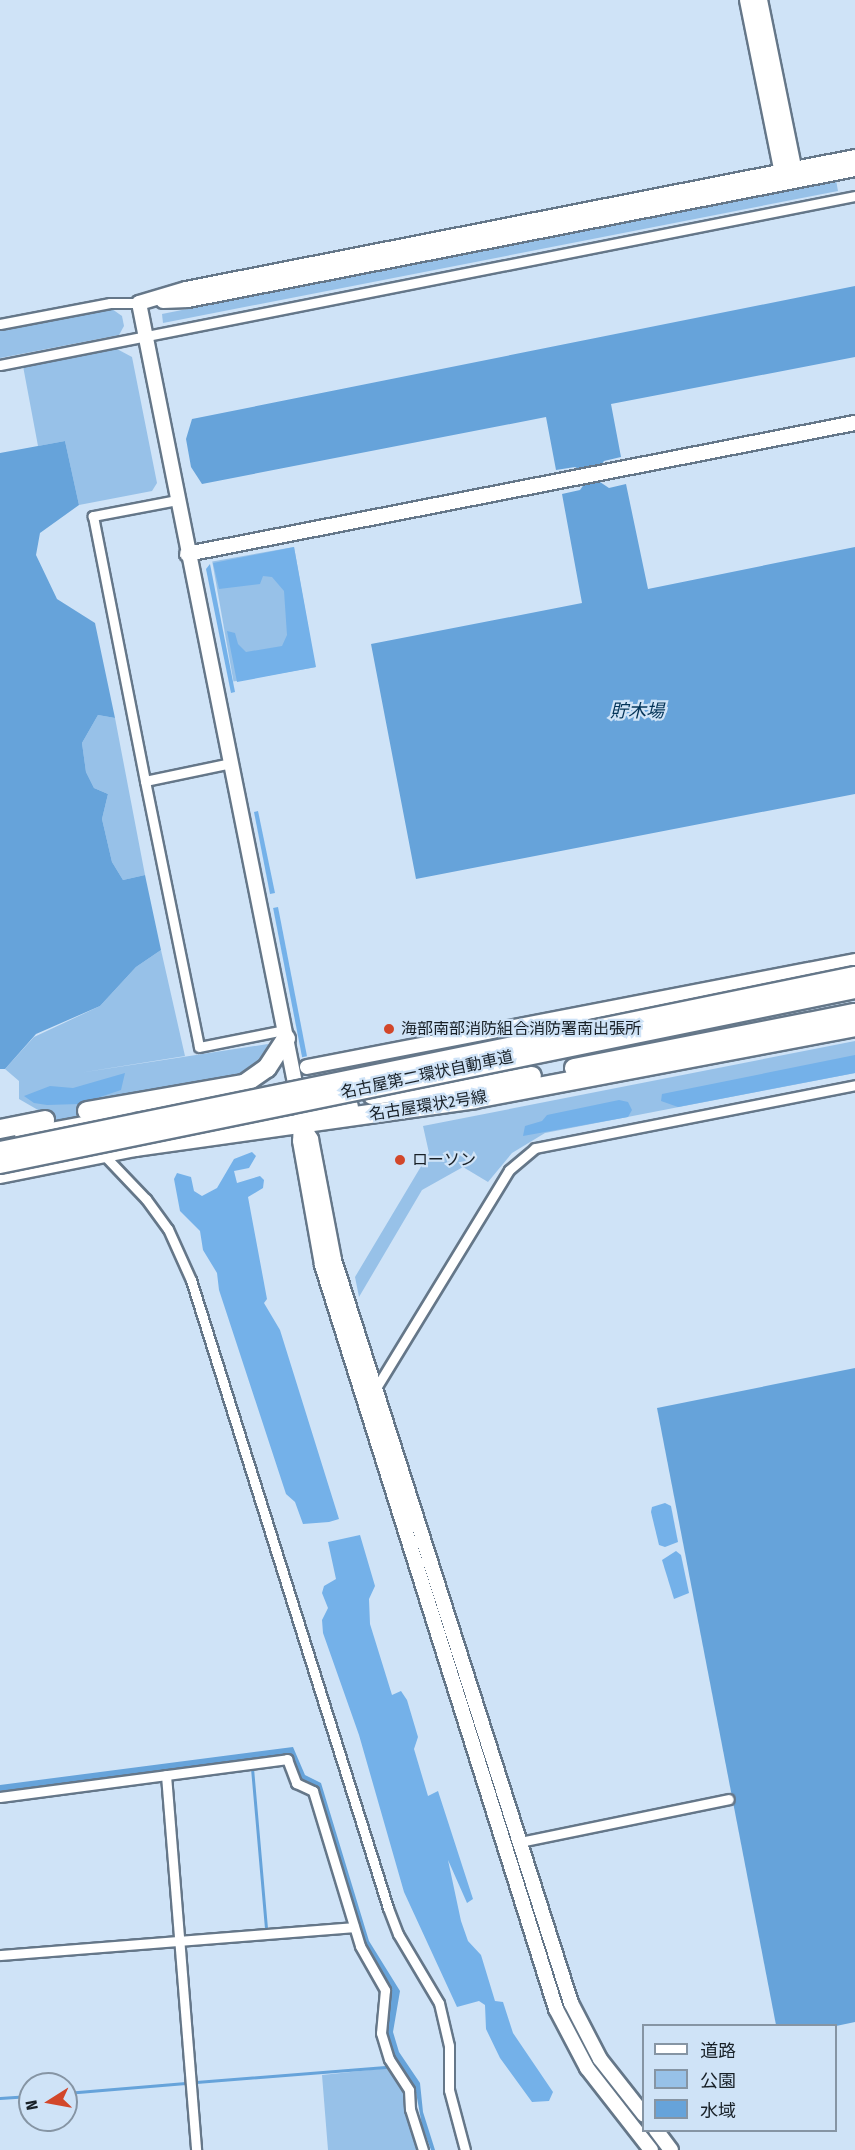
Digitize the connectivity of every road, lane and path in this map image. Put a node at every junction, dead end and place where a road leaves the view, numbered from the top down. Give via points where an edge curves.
1 (747, 0) edge
2 (760, 0) edge
3 (855, 168) edge
4 (789, 176) junction
5 (855, 196) edge
6 (140, 303) junction
7 (0, 324) edge
8 (146, 336) junction
9 (0, 365) edge
10 (855, 423) edge
11 (177, 500) junction
12 (187, 554) junction
13 (231, 763) junction
14 (145, 781) junction
15 (855, 961) edge
16 (855, 976) edge
17 (855, 989) edge
18 (855, 1013) edge
19 (855, 1027) edge
20 (285, 1034) junction
21 (307, 1067) dead end
22 (855, 1085) edge
23 (299, 1103) junction
24 (437, 1105) junction
25 (4, 1125) edge
26 (302, 1125) junction
27 (0, 1143) edge
28 (0, 1151) edge
29 (102, 1153) junction
30 (0, 1159) edge
31 (0, 1164) edge
32 (0, 1174) edge
33 (376, 1389) junction
34 (166, 1775) junction
35 (0, 1797) edge
36 (729, 1799) dead end
37 (520, 1842) junction
38 (354, 1927) junction
39 (179, 1941) junction
40 (0, 1955) edge
41 (642, 2112) edge
42 (658, 2132) edge
43 (196, 2150) edge
44 (423, 2150) edge
45 (465, 2150) edge
46 (651, 2150) edge
47 (671, 2150) edge

1 - 4 street
2 - 4 street
3 - 4 street
4 - 6 street via 189,300
5 - 8 street
6 - 7 street via 110,303
6 - 8 street
8 - 9 street
8 - 11 street
10 - 12 street
11 - 12 street
11 - 14 street via 93,516
12 - 13 street
13 - 14 street
13 - 20 street
14 - 20 street via 199,1047
15 - 21 street
16 - 28 highway, 名古屋第二環状自動車道, bridge
17 - 31 highway, 名古屋第二環状自動車道, bridge
18 - 23 highway, 名古屋環状2号線 via 512,1080
19 - 24 highway, 名古屋環状2号線
20 - 23 street
20 - 25 highway via 267,1068 244,1084
22 - 33 street via 535,1148 509,1170
23 - 24 highway via 328,1109 403,1102
23 - 26 street
23 - 27 highway, 名古屋環状2号線 via 118,1119
24 - 26 highway, 名古屋環状2号線
26 - 29 highway, 名古屋環状2号線
26 - 30 highway via 287,1119 253,1120 131,1135
26 - 33 street via 310,1139 334,1260
26 - 46 street via 300,1141 325,1276 556,2009 587,2068
29 - 32 highway, 名古屋環状2号線
29 - 45 street via 146,1199 168,1229 191,1280 388,1908 398,1934 439,2003 449,2046 449,2090
33 - 37 street
34 - 35 street
34 - 38 street via 287,1760 296,1783 313,1791
34 - 39 street
36 - 37 street
37 - 41 street via 571,2003 586,2037
38 - 39 street
38 - 44 street via 360,1946 386,1990 381,2033 389,2059 407,2083
39 - 40 street
39 - 43 street
42 - 47 street

